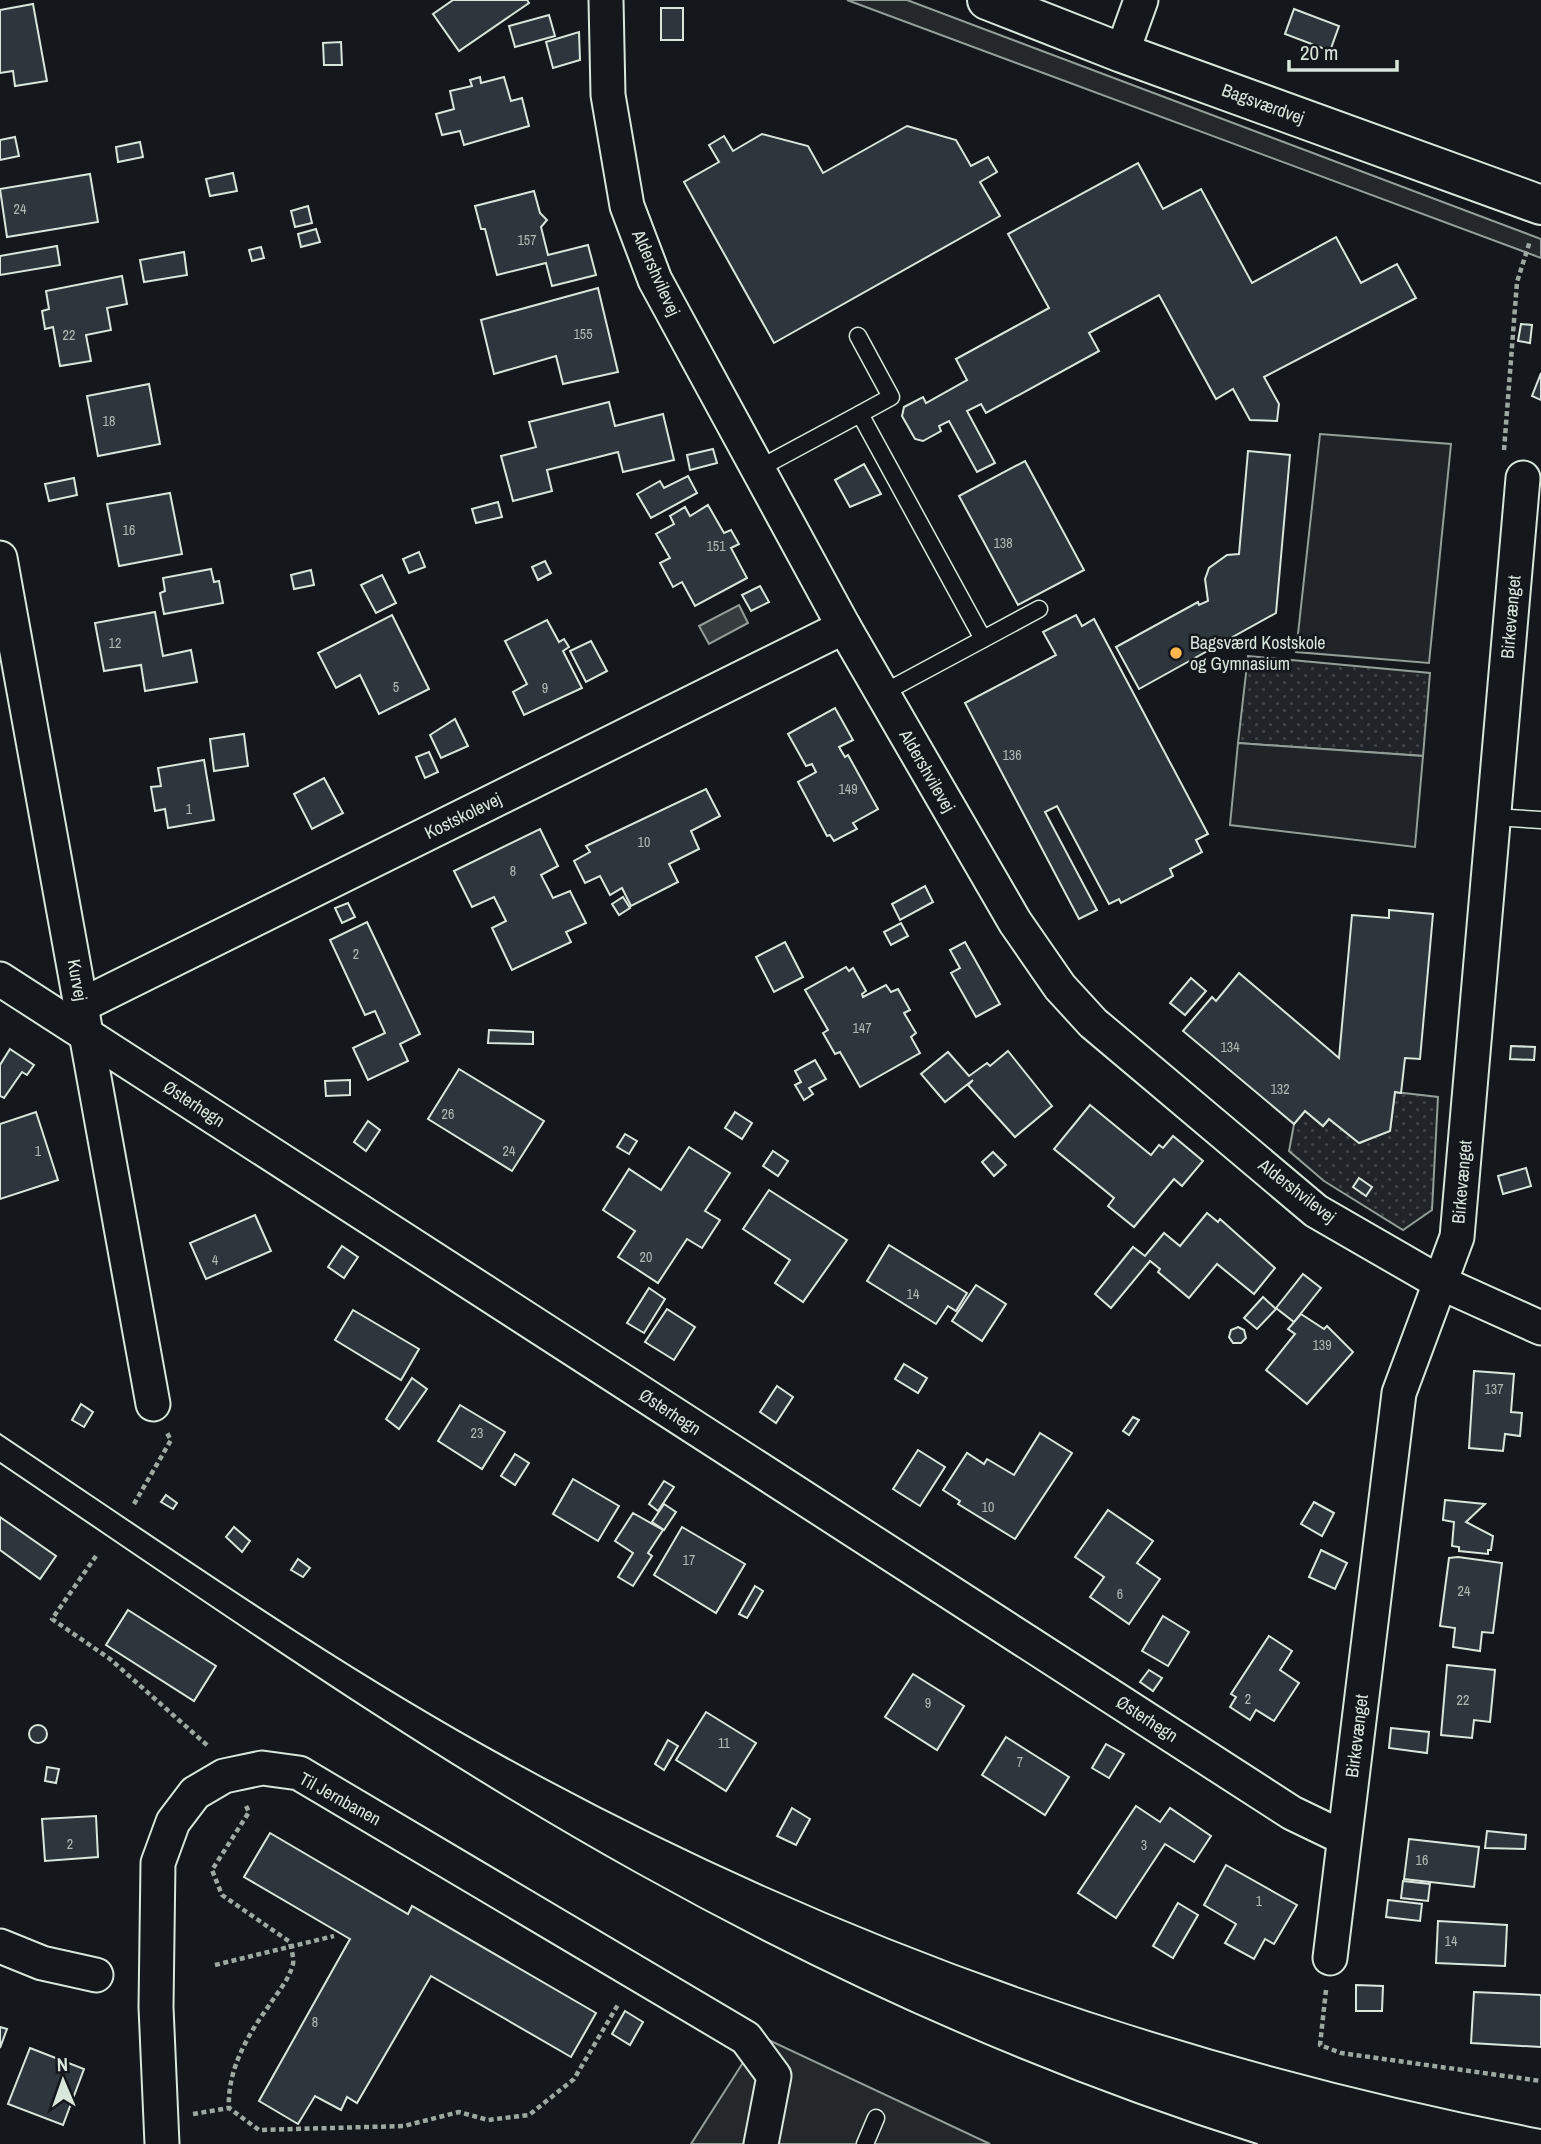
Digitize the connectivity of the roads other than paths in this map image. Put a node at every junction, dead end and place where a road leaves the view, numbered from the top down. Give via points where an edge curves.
1 (606, 0) edge
2 (987, 0) edge
3 (1141, 0) edge
4 (1122, 53) junction
5 (1537, 218) edge
6 (858, 336) dead end
7 (860, 414) junction
8 (758, 469) junction
9 (1523, 478) road end
10 (0, 558) edge
11 (1039, 609) dead end
12 (844, 627) junction
13 (983, 639) junction
14 (883, 693) junction
15 (1494, 817) junction
16 (1541, 820) edge
17 (0, 979) edge
18 (84, 1020) junction
19 (1439, 1282) junction
20 (1541, 1328) edge
21 (153, 1404) road end
22 (1344, 1838) junction
23 (0, 1946) edge
24 (1330, 1958) road end
25 (96, 1976) dead end
26 (876, 2118) dead end
27 (162, 2144) edge
28 (761, 2144) edge
29 (865, 2144) edge

1 - 8 street, Aldershvilevej via 608,96 627,206 655,280
2 - 4 main road, Bagsværdvej
3 - 4 street
4 - 5 main road, Bagsværdvej
6 - 7 lane via 891,397
7 - 8 lane
7 - 13 lane
8 - 12 street, Aldershvilevej
9 - 15 street, Birkevænget
10 - 18 street, Kurvej
11 - 13 lane
12 - 14 street, Aldershvilevej
12 - 18 street, Kostskolevej
13 - 14 lane
14 - 19 street, Aldershvilevej via 1015,922 1060,987 1093,1023 1316,1211
15 - 16 lane
15 - 19 street, Birkevænget via 1457,1237
17 - 18 street, Østerhegn
18 - 21 street, Kurvej
18 - 22 street, Østerhegn via 1292,1813
19 - 20 street, Aldershvilevej
19 - 22 street, Birkevænget via 1399,1393
22 - 24 street, Birkevænget
23 - 25 street via 42,1963
26 - 29 lane
27 - 28 street, Til Jernbanen via 156,2007 158,1863 173,1822 195,1793 223,1776 262,1768 299,1773 746,2038 774,2076

